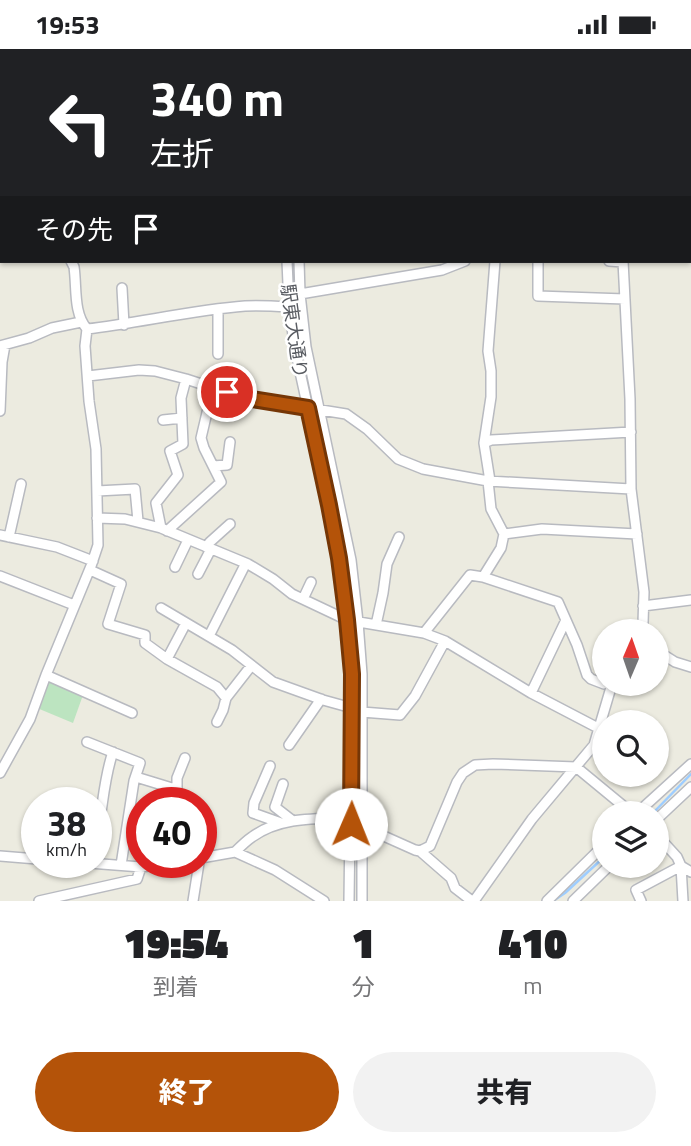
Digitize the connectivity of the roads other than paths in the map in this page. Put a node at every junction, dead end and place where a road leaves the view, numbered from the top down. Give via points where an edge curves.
1 (72, 263) edge
2 (287, 263) edge
3 (299, 263) edge
4 (459, 263) edge
5 (495, 263) edge
6 (538, 263) edge
7 (623, 263) edge
8 (121, 288) dead end
9 (300, 294) junction
10 (625, 299) junction
11 (289, 307) junction
12 (219, 309) junction
13 (124, 325) junction
14 (84, 326) junction
15 (3, 346) edge
16 (218, 354) dead end
17 (88, 376) junction
18 (186, 379) junction
19 (213, 387) junction
20 (308, 408) junction
21 (319, 409) junction
22 (0, 411) edge
23 (182, 418) junction
24 (163, 420) dead end
25 (631, 432) junction
26 (230, 442) dead end
27 (484, 443) junction
28 (213, 466) junction
29 (489, 481) junction
30 (21, 484) dead end
31 (631, 489) junction
32 (97, 491) junction
33 (97, 519) junction
34 (138, 521) junction
35 (230, 524) dead end
36 (164, 529) junction
37 (504, 534) junction
38 (636, 534) junction
39 (4, 536) edge
40 (400, 537) dead end
41 (188, 540) junction
42 (209, 548) junction
43 (246, 563) junction
44 (91, 566) junction
45 (175, 567) dead end
46 (198, 574) dead end
47 (0, 576) edge
48 (483, 577) junction
49 (311, 582) dead end
50 (303, 599) junction
51 (691, 600) edge
52 (74, 605) junction
53 (643, 606) junction
54 (161, 608) dead end
55 (643, 619) edge
56 (347, 620) junction
57 (566, 620) junction
58 (358, 622) junction
59 (186, 623) junction
60 (376, 625) junction
61 (424, 632) junction
62 (209, 636) junction
63 (445, 641) junction
64 (669, 658) edge
65 (167, 659) junction
66 (251, 666) junction
67 (691, 667) edge
68 (46, 675) junction
69 (592, 679) edge
70 (531, 692) junction
71 (226, 698) junction
72 (321, 699) junction
73 (352, 708) junction
74 (362, 712) junction
75 (132, 713) dead end
76 (217, 722) dead end
77 (592, 725) edge
78 (87, 742) dead end
79 (289, 745) dead end
80 (592, 747) edge
81 (113, 753) junction
82 (185, 758) dead end
83 (691, 764) edge
84 (270, 766) dead end
85 (576, 767) junction
86 (0, 773) edge
87 (136, 777) junction
88 (283, 784) dead end
89 (106, 787) edge
90 (169, 787) edge
91 (177, 787) edge
92 (691, 787) edge
93 (618, 801) edge
94 (649, 801) edge
95 (669, 808) edge
96 (351, 819) junction
97 (293, 821) junction
98 (282, 823) junction
99 (362, 826) junction
100 (669, 848) edge
101 (420, 851) junction
102 (235, 852) junction
103 (217, 855) edge
104 (0, 856) edge
105 (592, 857) edge
106 (21, 858) edge
107 (112, 864) edge
108 (121, 865) junction
109 (126, 866) edge
110 (681, 866) junction
111 (691, 871) edge
112 (137, 878) edge
113 (198, 878) edge
114 (596, 878) edge
115 (79, 896) edge
116 (38, 901) edge
117 (194, 901) edge
118 (324, 901) edge
119 (349, 901) edge
120 (362, 901) edge
121 (473, 901) edge
122 (547, 901) edge
123 (573, 901) edge
124 (641, 901) edge
125 (683, 901) edge

1 - 14 street via 78,314
2 - 11 street, 駅東大通り
3 - 9 street, 駅東大通り
4 - 9 street
5 - 27 street via 488,351 491,397
6 - 10 street via 538,296
7 - 10 street
8 - 13 street
9 - 21 street, 駅東大通り
10 - 25 street
11 - 12 street
11 - 20 street, 駅東大通り
12 - 13 street
12 - 16 street
13 - 14 street
14 - 15 street via 52,328
14 - 17 street
15 - 22 street
17 - 18 street via 155,371
17 - 32 street
18 - 19 street
18 - 23 street
19 - 20 street via 240,397
19 - 28 street via 201,438
20 - 21 street
20 - 56 street, 駅東大通り
21 - 29 street via 346,414 398,459 423,469
21 - 58 street, 駅東大通り via 351,559
23 - 24 street
23 - 36 street via 183,444 170,451 178,475 156,503
25 - 27 street
25 - 31 street
26 - 28 street via 227,465
27 - 29 street
28 - 36 street via 221,482
29 - 31 street
29 - 37 street via 491,509
30 - 39 street
31 - 38 street
32 - 33 street
32 - 34 street via 135,488
33 - 34 street
33 - 44 street via 98,545
34 - 36 street
35 - 42 street
36 - 41 street
37 - 38 street via 542,529
37 - 48 street
38 - 53 street
39 - 44 street via 57,547
40 - 60 street via 387,564
41 - 42 street
41 - 45 street
42 - 43 street
42 - 46 street
43 - 50 street
43 - 62 street
44 - 52 street
44 - 65 street via 121,584 108,624 145,635 145,643
47 - 52 street
48 - 57 street via 558,602
48 - 61 street via 470,575
49 - 50 street
50 - 56 street
51 - 53 street
52 - 68 street
53 - 55 street
54 - 59 street
56 - 58 street
56 - 73 street, 駅東大通り
57 - 69 street
57 - 70 street
58 - 60 street
58 - 74 street, 駅東大通り
59 - 62 street
59 - 65 street
60 - 61 street
61 - 63 street
62 - 66 street
63 - 70 street
63 - 74 street via 400,715
64 - 67 street
65 - 71 street via 217,687
66 - 71 street
66 - 72 street via 272,682
68 - 75 street
68 - 86 street via 30,719
70 - 77 street
71 - 76 street
72 - 73 street
72 - 79 street
73 - 96 street, 駅東大通り
74 - 99 street, 駅東大通り
78 - 81 street
80 - 85 street
81 - 87 street via 140,763
81 - 89 street
82 - 91 street
83 - 94 street
84 - 98 street via 253,813
85 - 93 street
85 - 101 street via 475,765 457,782 430,846
85 - 121 street
87 - 90 street
87 - 108 street
88 - 97 street via 275,807
92 - 95 street
96 - 97 street
96 - 99 street
96 - 119 street, 駅東大通り
97 - 98 street
98 - 102 street via 253,836
99 - 101 street
99 - 120 street, 駅東大通り
100 - 110 street
101 - 121 street
102 - 103 street
102 - 118 street via 275,870
104 - 106 street
105 - 122 street
107 - 108 street
108 - 109 street
110 - 111 street
110 - 124 street via 636,890
110 - 125 street
112 - 115 street
113 - 117 street
114 - 123 street
115 - 116 street

